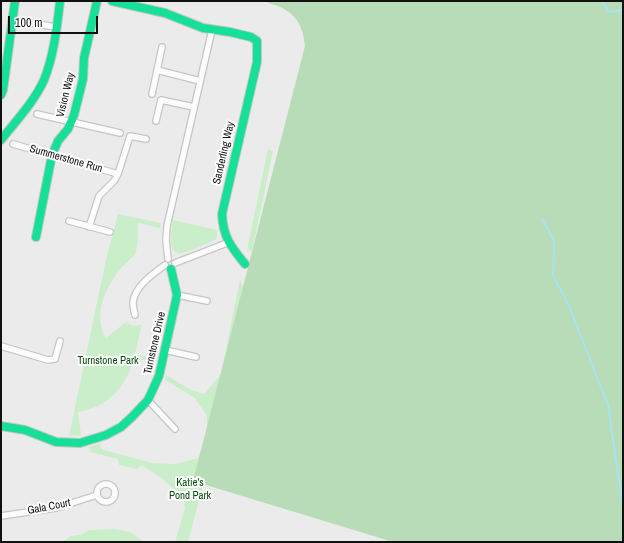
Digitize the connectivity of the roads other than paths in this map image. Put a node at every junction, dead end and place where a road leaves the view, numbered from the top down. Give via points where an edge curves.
1 (15, 1) edge
2 (60, 1) edge
3 (97, 1) edge
4 (112, 1) edge
5 (12, 20) junction
6 (56, 27) junction
7 (212, 30) junction
8 (162, 47) dead end
9 (157, 70) junction
10 (200, 81) junction
11 (152, 94) dead end
12 (1, 95) edge
13 (194, 108) junction
14 (37, 114) dead end
15 (156, 121) dead end
16 (72, 122) junction
17 (120, 133) dead end
18 (146, 139) dead end
19 (1, 140) edge
20 (14, 144) dead end
21 (52, 155) junction
22 (118, 174) junction
23 (69, 221) dead end
24 (89, 227) junction
25 (110, 232) dead end
26 (36, 237) dead end
27 (227, 243) junction
28 (245, 264) dead end
29 (170, 266) junction
30 (177, 295) junction
31 (207, 301) dead end
32 (135, 315) dead end
33 (60, 341) dead end
34 (1, 346) edge
35 (165, 350) junction
36 (196, 357) dead end
37 (148, 400) junction
38 (1, 426) edge
39 (175, 429) dead end
40 (97, 495) dead end
41 (1, 516) edge

1 - 5 street
2 - 6 street
3 - 16 street, Vision Way via 84,58 83,79
4 - 7 street via 165,13
5 - 6 street
5 - 12 street
6 - 19 street via 47,72 37,92
7 - 10 street
7 - 27 street, Sanderling Way via 251,37 256,41 258,48 222,214
8 - 9 street
9 - 10 street
9 - 11 street
10 - 13 street
13 - 15 street via 161,100
13 - 29 street via 167,226 166,261
14 - 16 street
16 - 17 street
16 - 21 street, Vision Way
18 - 22 street via 130,136
20 - 21 street, Summerstone Run
21 - 22 street, Summerstone Run
21 - 26 street, Vision Way
22 - 24 street via 99,196
23 - 24 street
24 - 25 street
27 - 28 street, Sanderling Way
27 - 29 street
29 - 30 street, Turnstone Drive
29 - 32 street via 147,279 140,288 133,302
30 - 31 street
30 - 35 street, Turnstone Drive
33 - 34 street via 55,359 48,360
35 - 36 street
35 - 37 street, Turnstone Drive via 159,376
37 - 38 street, Turnstone Drive via 121,427 80,443 56,442 25,430
37 - 39 street
40 - 41 street, Gala Court via 56,508

